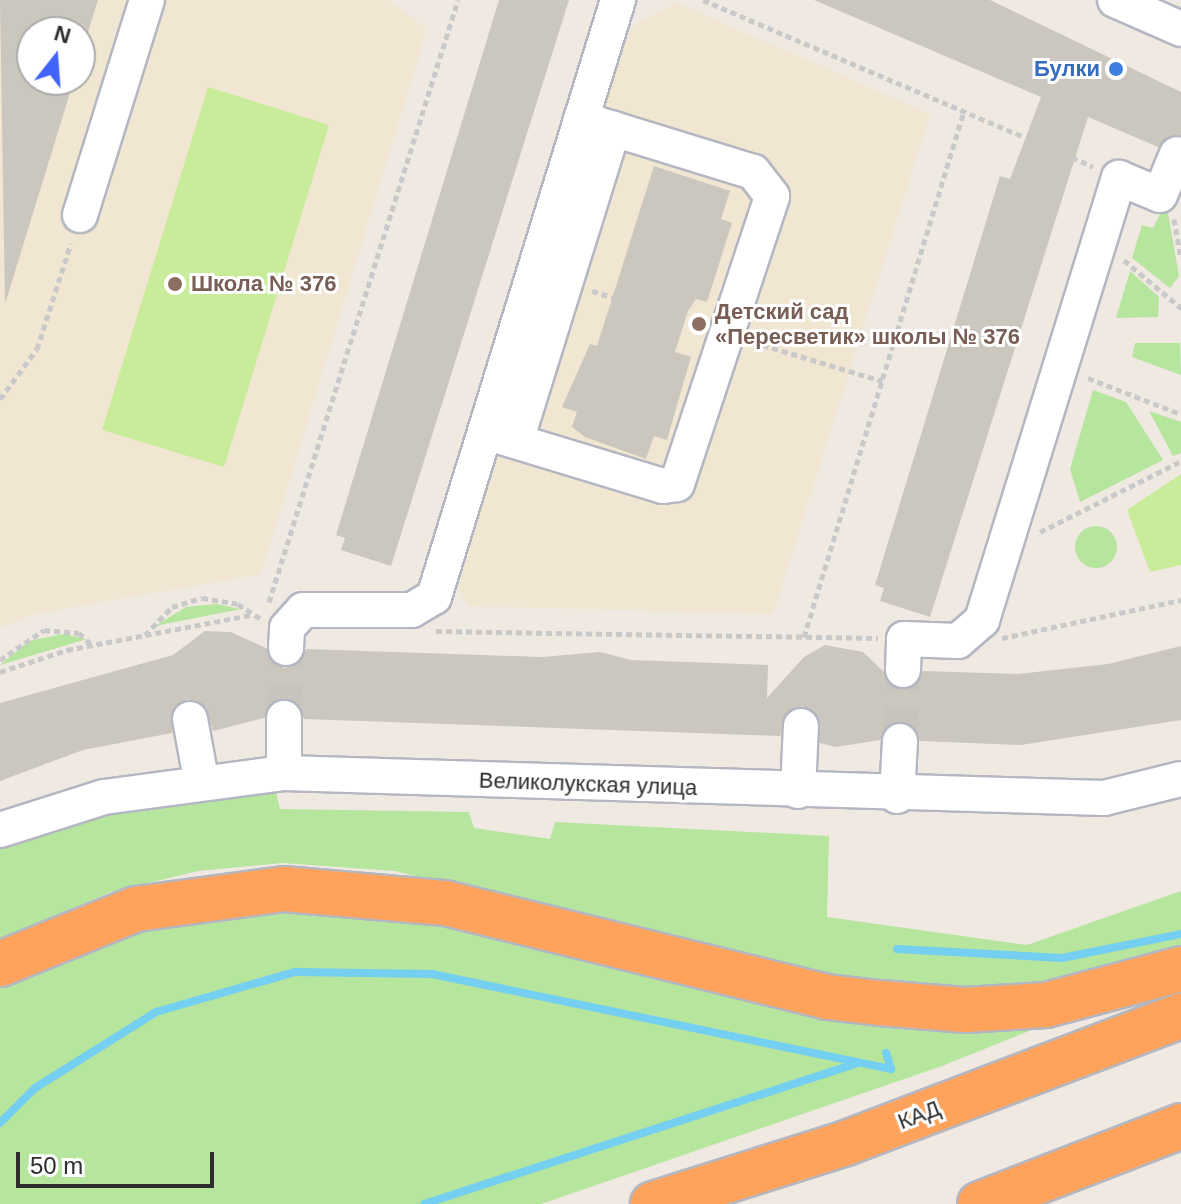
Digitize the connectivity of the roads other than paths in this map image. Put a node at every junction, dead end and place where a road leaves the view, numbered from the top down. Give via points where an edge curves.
1 (147, 0) edge
2 (618, 0) edge
3 (1115, 0) edge
4 (1181, 29) edge
5 (597, 124) junction
6 (1177, 154) dead end
7 (80, 215) road end
8 (500, 436) junction
9 (286, 648) tunnel mouth
10 (903, 654) road end
11 (284, 718) tunnel mouth
12 (190, 719) dead end
13 (801, 726) dead end
14 (900, 741) tunnel mouth
15 (284, 773) junction
16 (201, 779) junction
17 (1181, 779) edge
18 (798, 791) junction
19 (897, 796) junction
20 (0, 830) edge
21 (0, 964) edge
22 (1181, 969) edge
23 (1181, 1016) edge
24 (1181, 1126) edge
25 (653, 1204) edge
26 (980, 1204) edge

1 - 7 street
2 - 5 street
3 - 4 street
5 - 8 street
5 - 8 street via 766,181 772,196 677,484 663,486
6 - 10 street via 1160,195 1119,178 982,620 968,638
8 - 9 street via 429,603 412,610 303,610 287,628
11 - 15 street
12 - 16 street
13 - 18 street
14 - 19 street
15 - 16 street, Великолукская улица
15 - 18 street, Великолукская улица
16 - 20 street, Великолукская улица via 104,797
17 - 19 street, Великолукская улица via 1104,798
18 - 19 street, Великолукская улица
21 - 22 highway via 136,909 210,893 298,889 445,903 827,997 880,1003 965,1010 1046,1005
23 - 25 highway, КАД via 846,1143
24 - 26 highway

